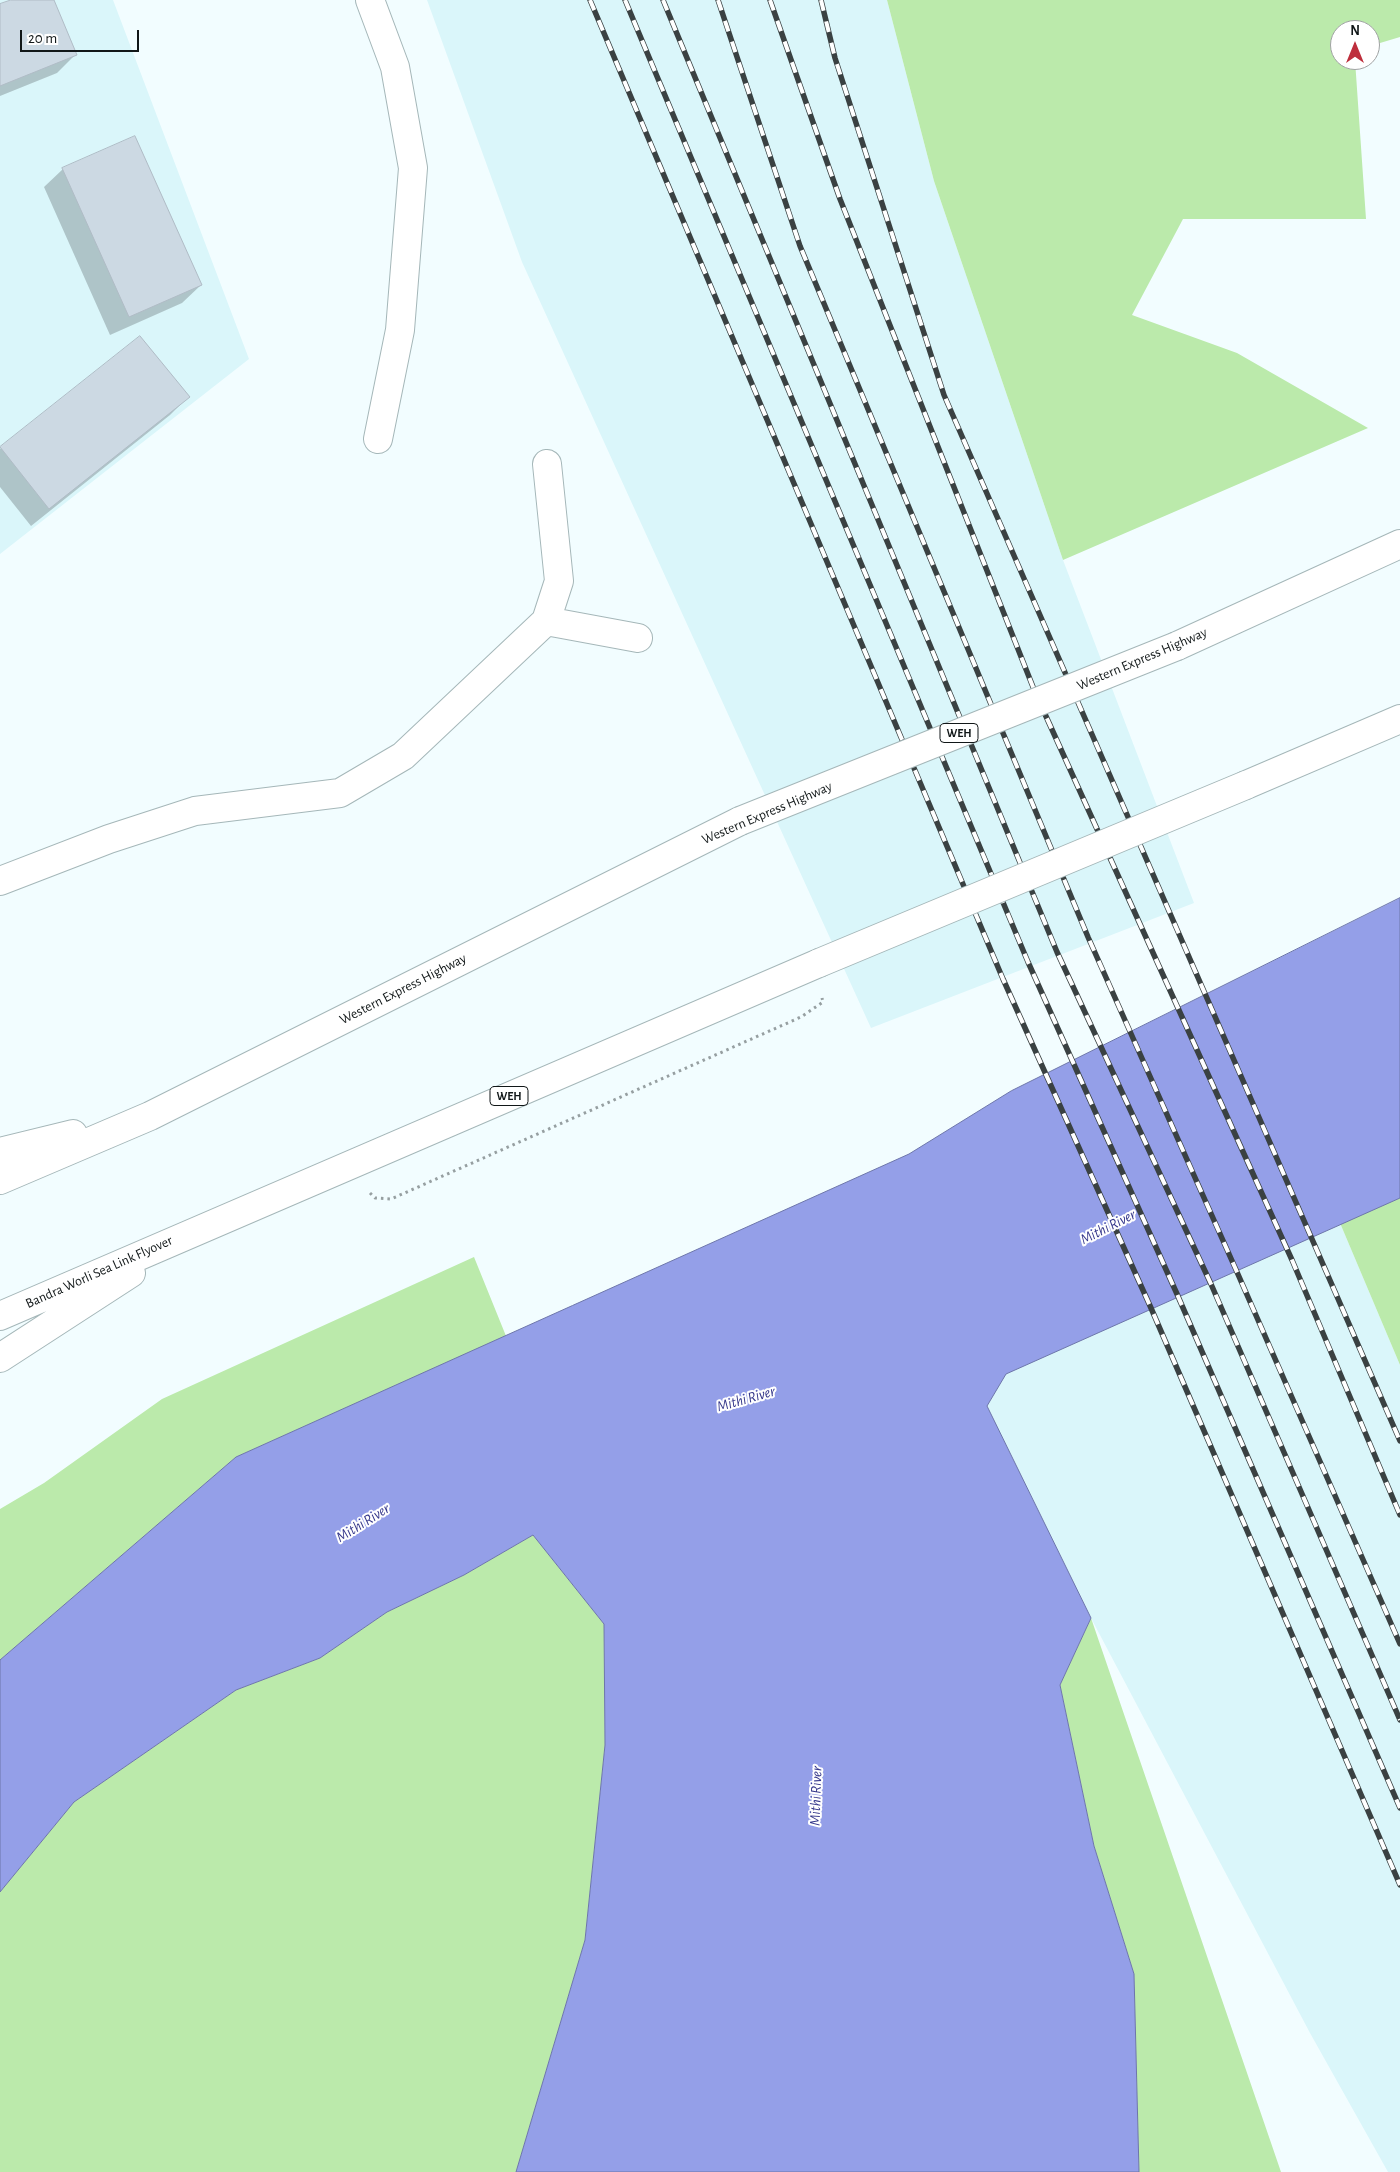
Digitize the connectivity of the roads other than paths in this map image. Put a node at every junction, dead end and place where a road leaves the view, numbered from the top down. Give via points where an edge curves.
1 (370, 0) edge
2 (378, 438) dead end
3 (547, 464) dead end
4 (1400, 544) edge
5 (546, 621) junction
6 (638, 638) dead end
7 (1400, 719) edge
8 (0, 881) edge
9 (150, 1116) junction
10 (0, 1152) edge
11 (0, 1180) edge
12 (199, 1229) junction
13 (0, 1316) edge
14 (0, 1358) edge

1 - 2 main road via 395,67 413,168 400,330
3 - 5 main road via 559,581
4 - 9 main road, Western Express Highway / WEH, bridge via 1178,646 740,821
5 - 6 main road
5 - 8 main road via 403,756 340,793 195,812 109,839
7 - 12 main road, WEH, bridge via 819,963
9 - 10 main road
9 - 11 main road
12 - 13 main road, Bandra Worli Sea Link Flyover
12 - 14 main road

